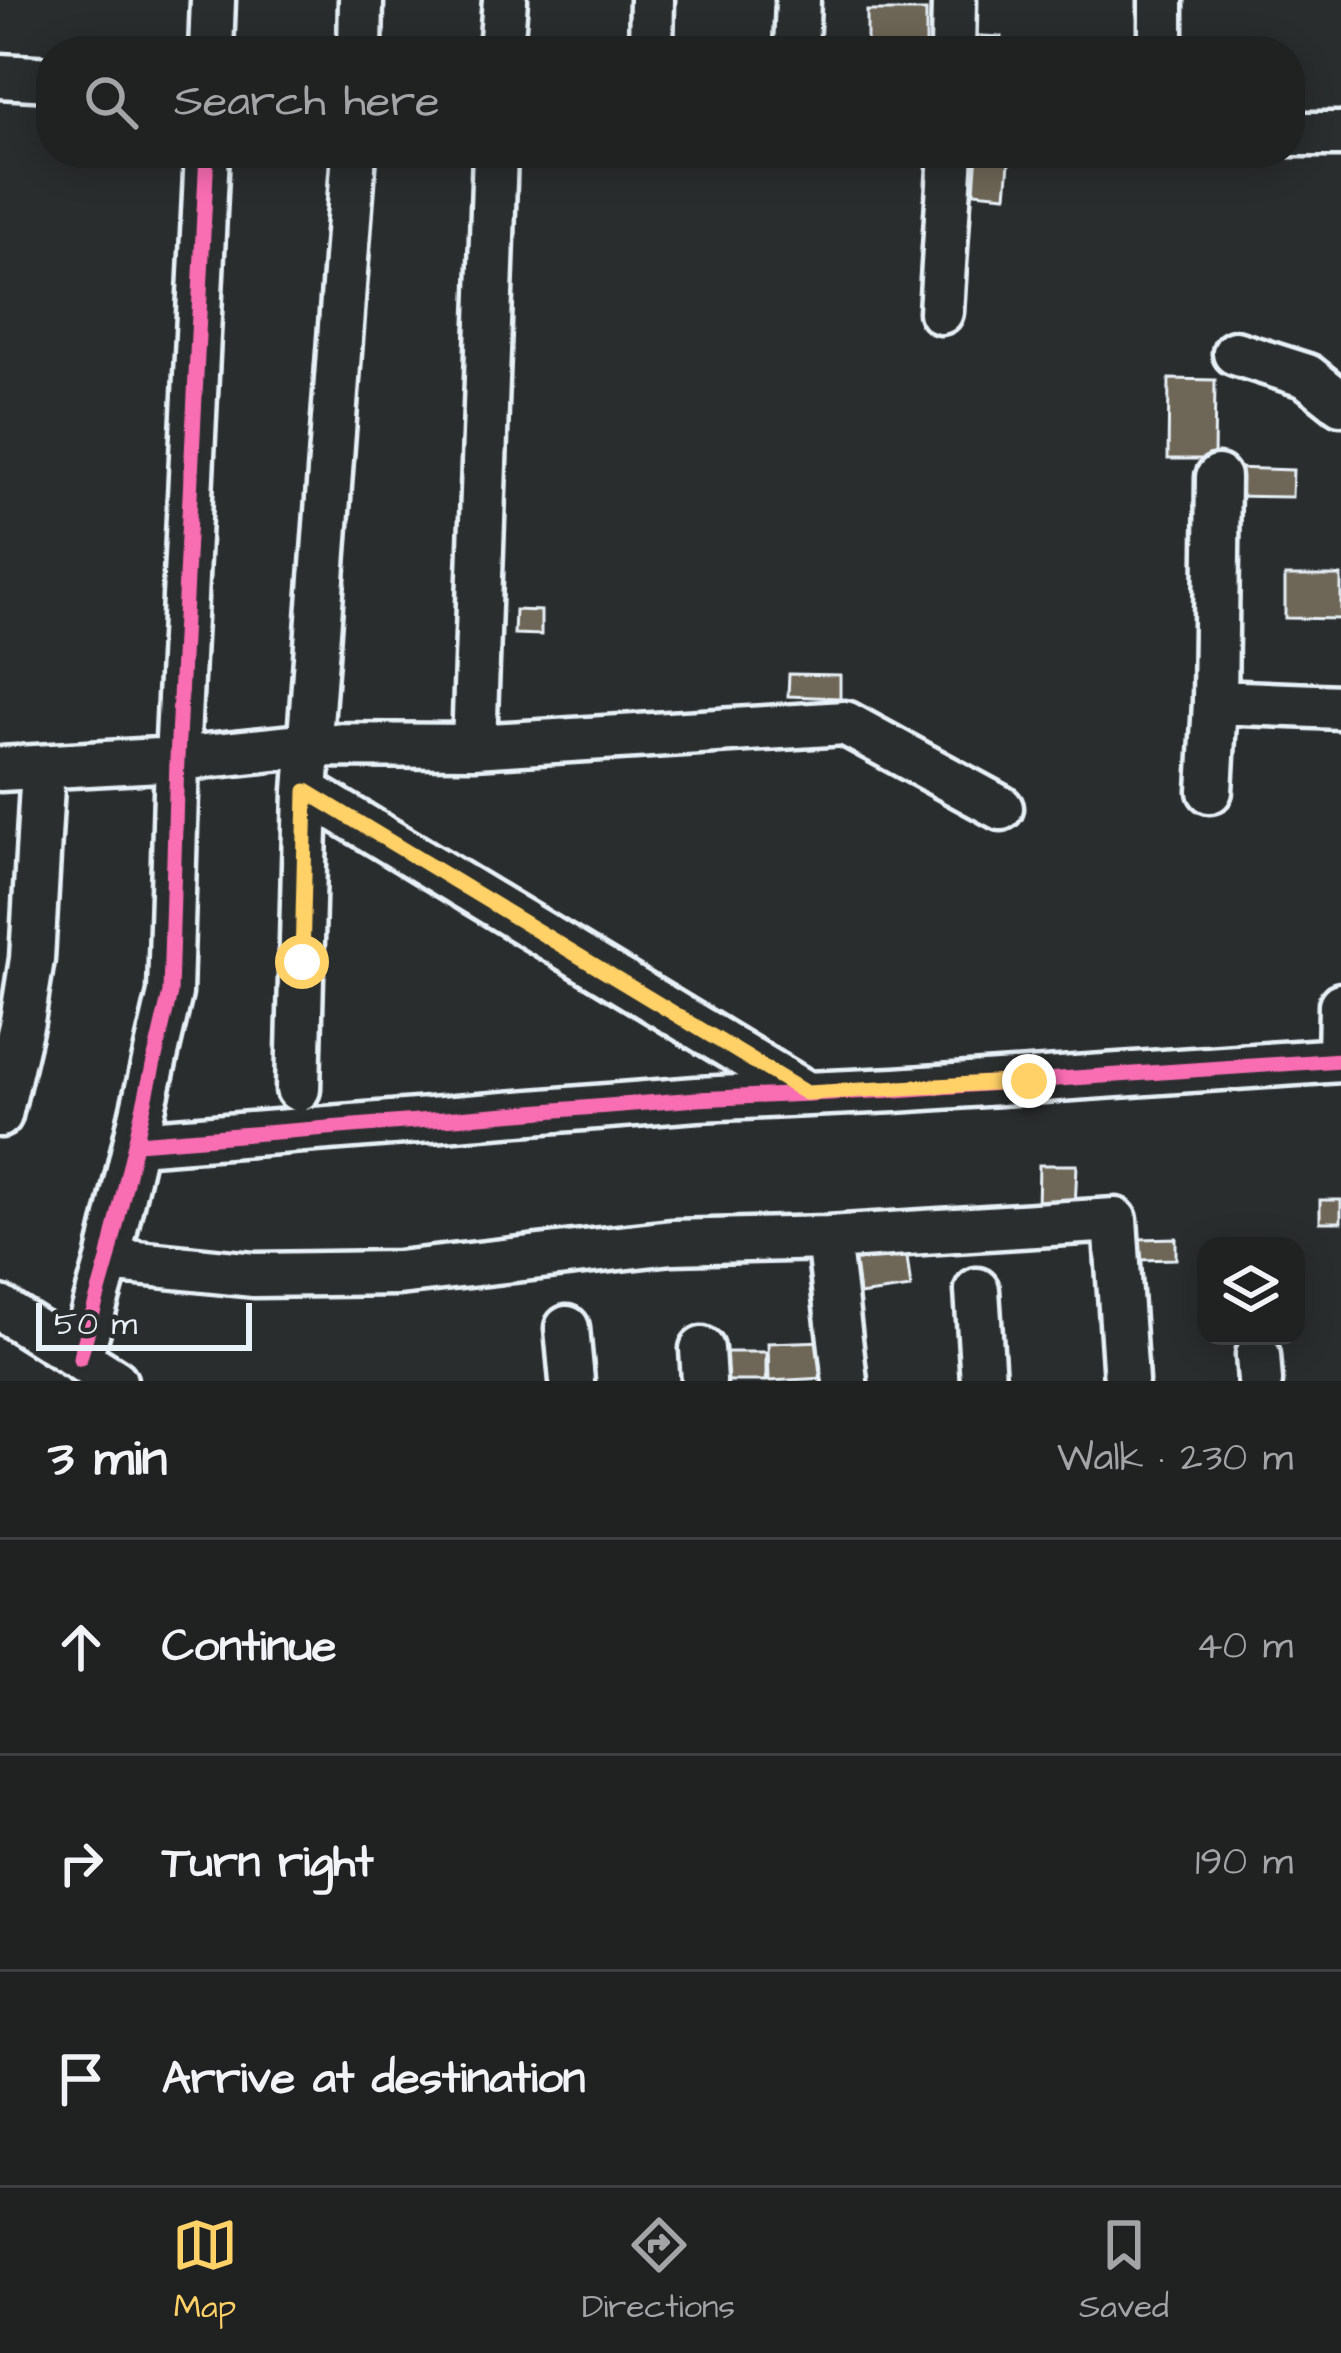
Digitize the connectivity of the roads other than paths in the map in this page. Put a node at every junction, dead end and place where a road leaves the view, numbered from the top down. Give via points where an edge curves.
1 (213, 0) edge
2 (361, 0) edge
3 (506, 0) edge
4 (652, 0) edge
5 (798, 0) edge
6 (954, 0) edge
7 (1160, 0) edge
8 (212, 36) edge
9 (360, 36) edge
10 (502, 36) edge
11 (651, 36) edge
12 (797, 36) edge
13 (953, 36) edge
14 (1160, 36) edge
15 (0, 76) edge
16 (36, 79) edge
17 (1305, 134) edge
18 (1341, 134) edge
19 (206, 168) edge
20 (353, 168) edge
21 (493, 168) edge
22 (950, 168) edge
23 (941, 312) dead end
24 (1235, 353) dead end
25 (1341, 403) edge
26 (1218, 477) dead end
27 (1215, 702) junction
28 (1341, 707) edge
29 (311, 745) junction
30 (474, 746) junction
31 (177, 759) junction
32 (43, 768) junction
33 (0, 769) edge
34 (306, 791) junction
35 (1210, 791) dead end
36 (1001, 808) dead end
37 (1341, 1005) edge
38 (1340, 1060) edge
39 (298, 1090) dead end
40 (806, 1093) junction
41 (0, 1115) edge
42 (136, 1143) junction
43 (828, 1238) junction
44 (108, 1260) junction
45 (977, 1290) dead end
46 (0, 1308) edge
47 (567, 1328) dead end
48 (101, 1373) edge
49 (572, 1381) edge
50 (845, 1381) edge
51 (983, 1381) edge
52 (1126, 1381) edge

1 - 8 street
2 - 9 street
3 - 10 street
4 - 11 street
5 - 12 street
6 - 13 street
7 - 14 street
15 - 16 street
17 - 18 street
19 - 31 street
20 - 29 street
21 - 30 street
22 - 23 street
24 - 25 street via 1307,376
26 - 27 street
27 - 28 street
27 - 35 street
29 - 30 street
29 - 31 street
29 - 34 street
30 - 36 street via 845,723
31 - 32 street
31 - 42 street via 170,993
32 - 33 street
32 - 41 street via 32,959
34 - 39 street
34 - 40 street
37 - 38 street
38 - 40 street
40 - 42 street
42 - 44 street
43 - 44 street via 672,1242 398,1273 254,1275
43 - 50 street
43 - 52 street via 1114,1220
44 - 48 street
45 - 51 street
46 - 48 street
47 - 49 street

